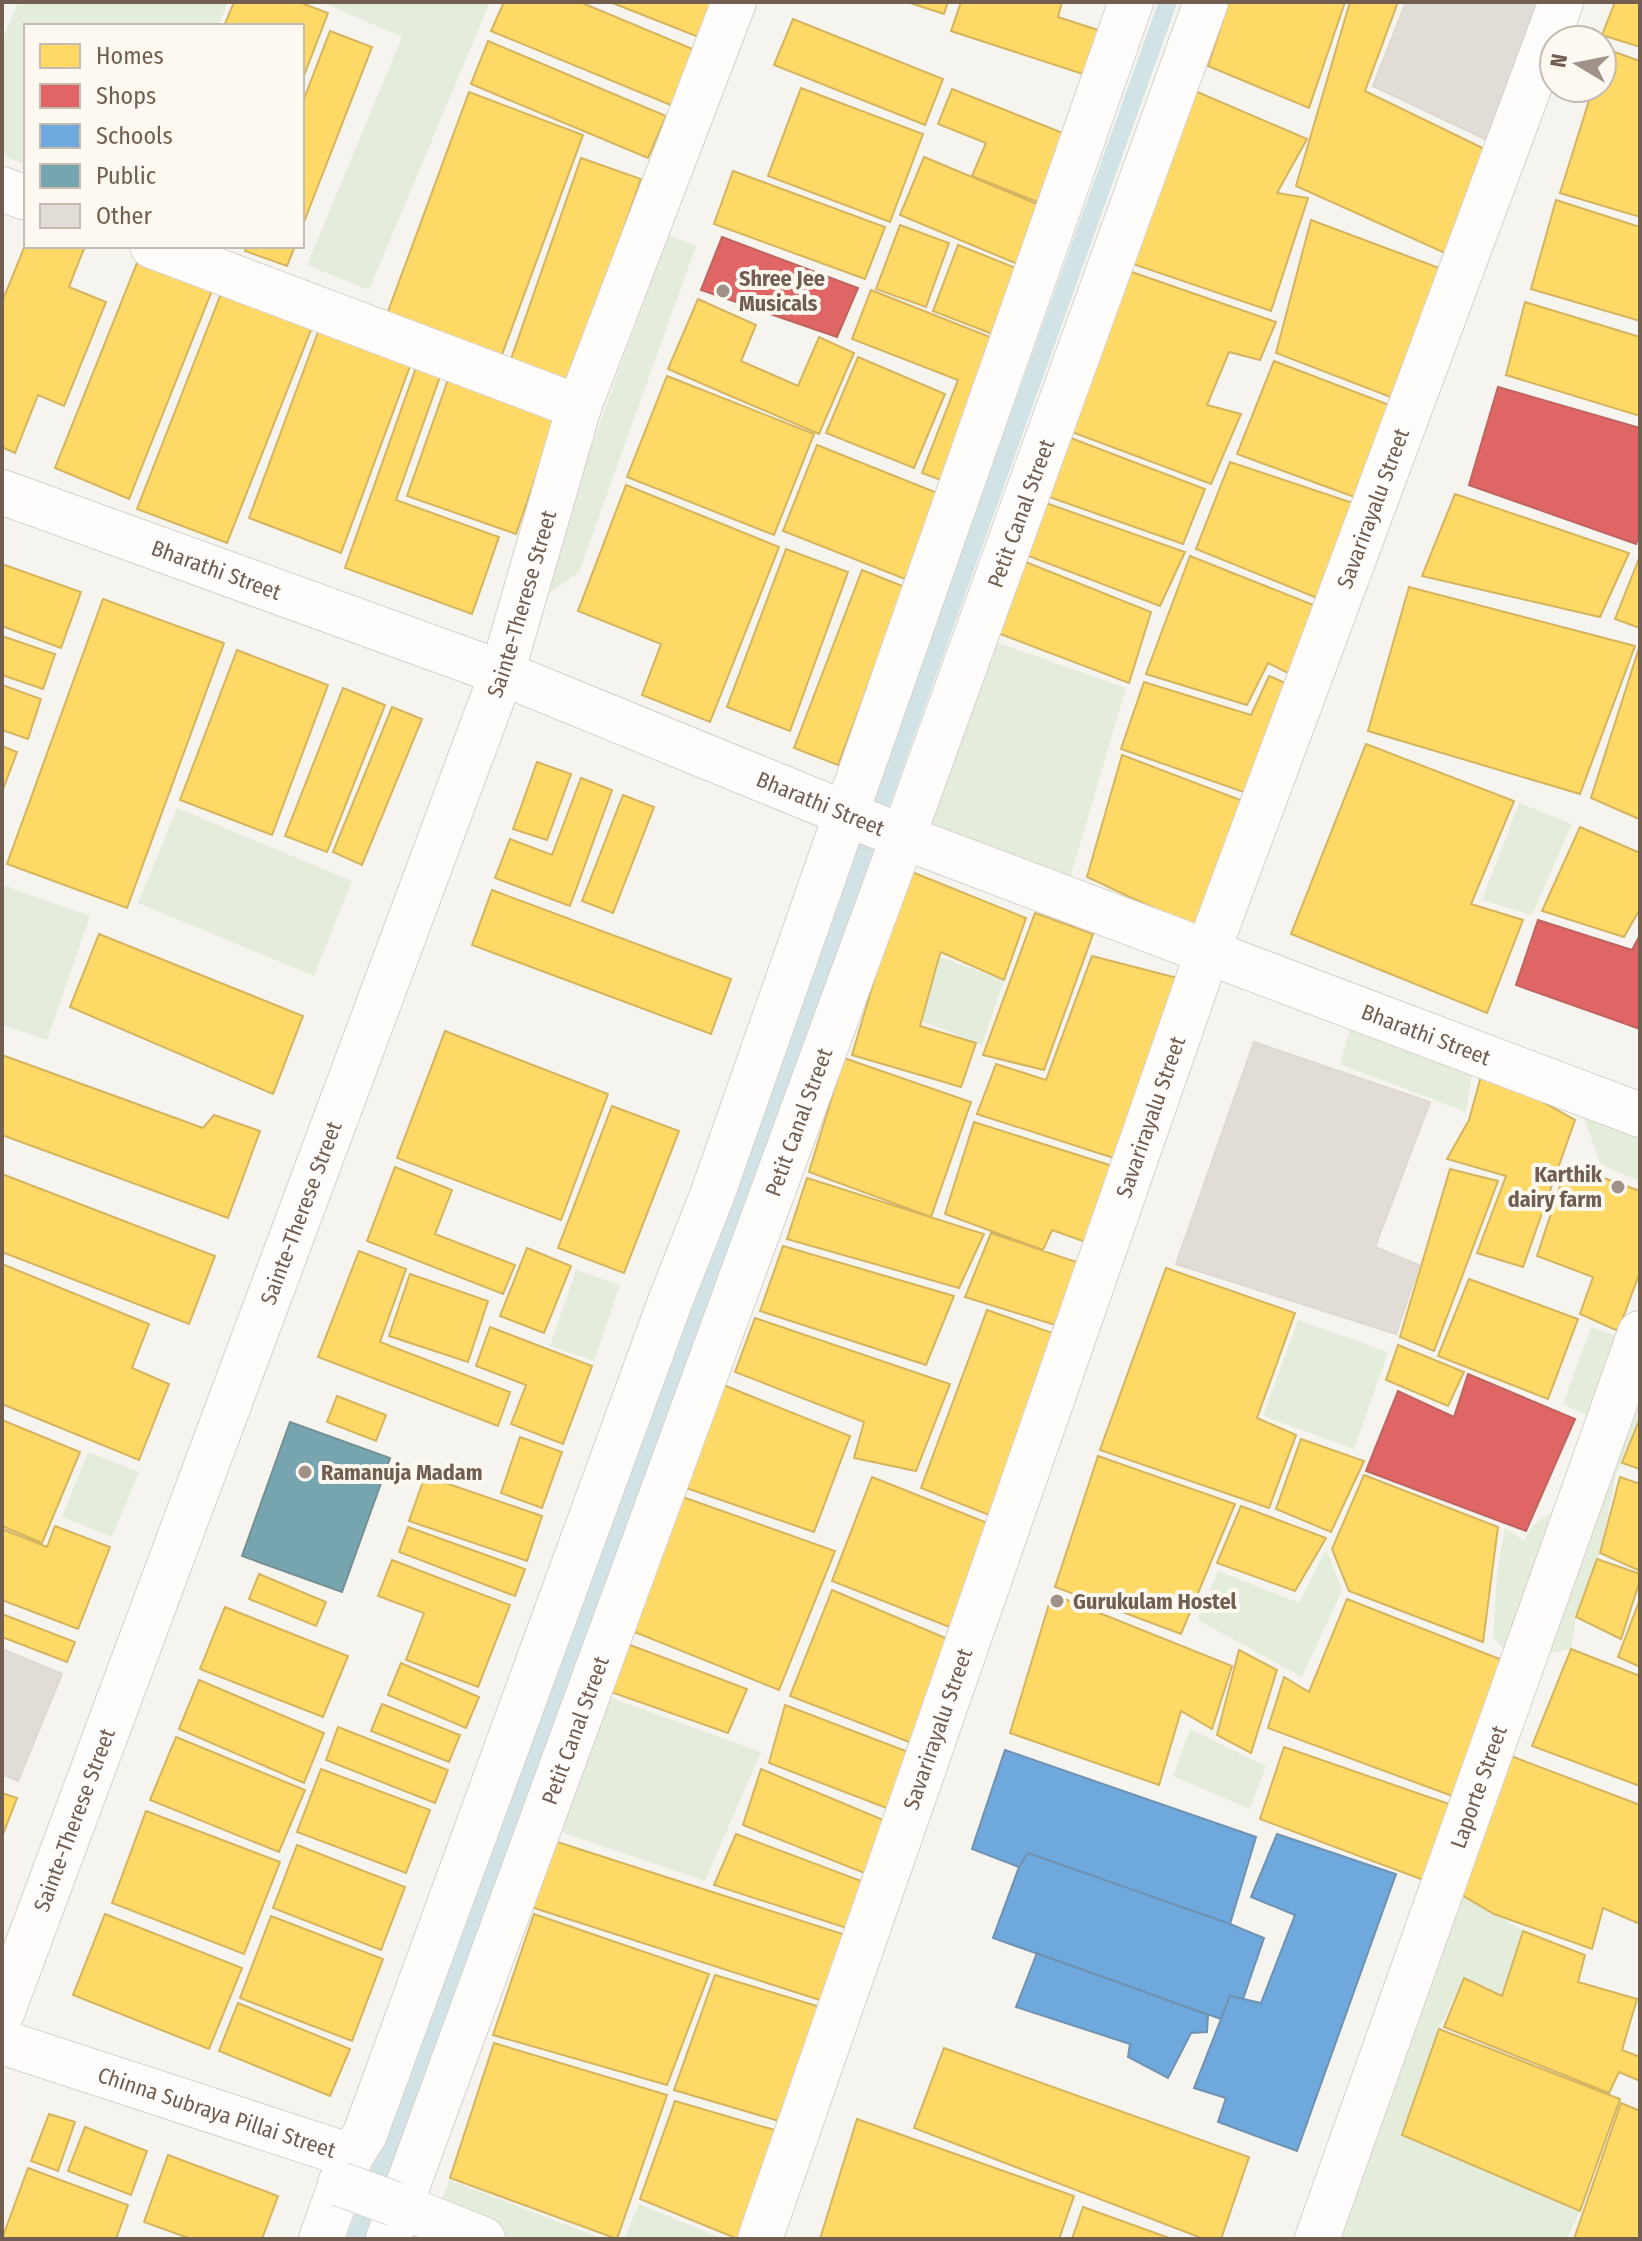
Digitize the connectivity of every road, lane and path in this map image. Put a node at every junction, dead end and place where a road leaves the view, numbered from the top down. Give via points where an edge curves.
1 (734, 2) edge
2 (1131, 2) edge
3 (1206, 2) edge
4 (1561, 2) edge
5 (2, 189) edge
6 (24, 197) edge
7 (157, 248) edge
8 (579, 407) junction
9 (2, 492) edge
10 (502, 673) junction
11 (851, 814) junction
12 (899, 835) junction
13 (1208, 951) junction
14 (1640, 1115) edge
15 (1640, 1333) edge
16 (2, 2013) edge
17 (2, 2042) edge
18 (346, 2170) junction
19 (394, 2216) edge
20 (321, 2239) edge
21 (483, 2239) edge
22 (760, 2239) edge
23 (1317, 2239) edge

1 - 8 street, Sainte-Therese Street
2 - 11 street
3 - 12 street, Petit Canal Street
4 - 13 street, Savarirayalu Street
5 - 6 street
7 - 8 street
8 - 10 street, Sainte-Therese Street
9 - 10 street, Bharathi Street
10 - 11 street, Bharathi Street
10 - 16 street, Sainte-Therese Street
11 - 12 street, Bharathi Street
11 - 18 street via 365,2134
12 - 13 street, Bharathi Street
12 - 19 street, Petit Canal Street
13 - 14 street, Bharathi Street
13 - 22 street, Savarirayalu Street
15 - 23 street, Laporte Street
17 - 18 street, Chinna Subraya Pillai Street
18 - 19 street, Chinna Subraya Pillai Street, bridge
18 - 20 street
19 - 21 street, Chinna Subraya Pillai Street

